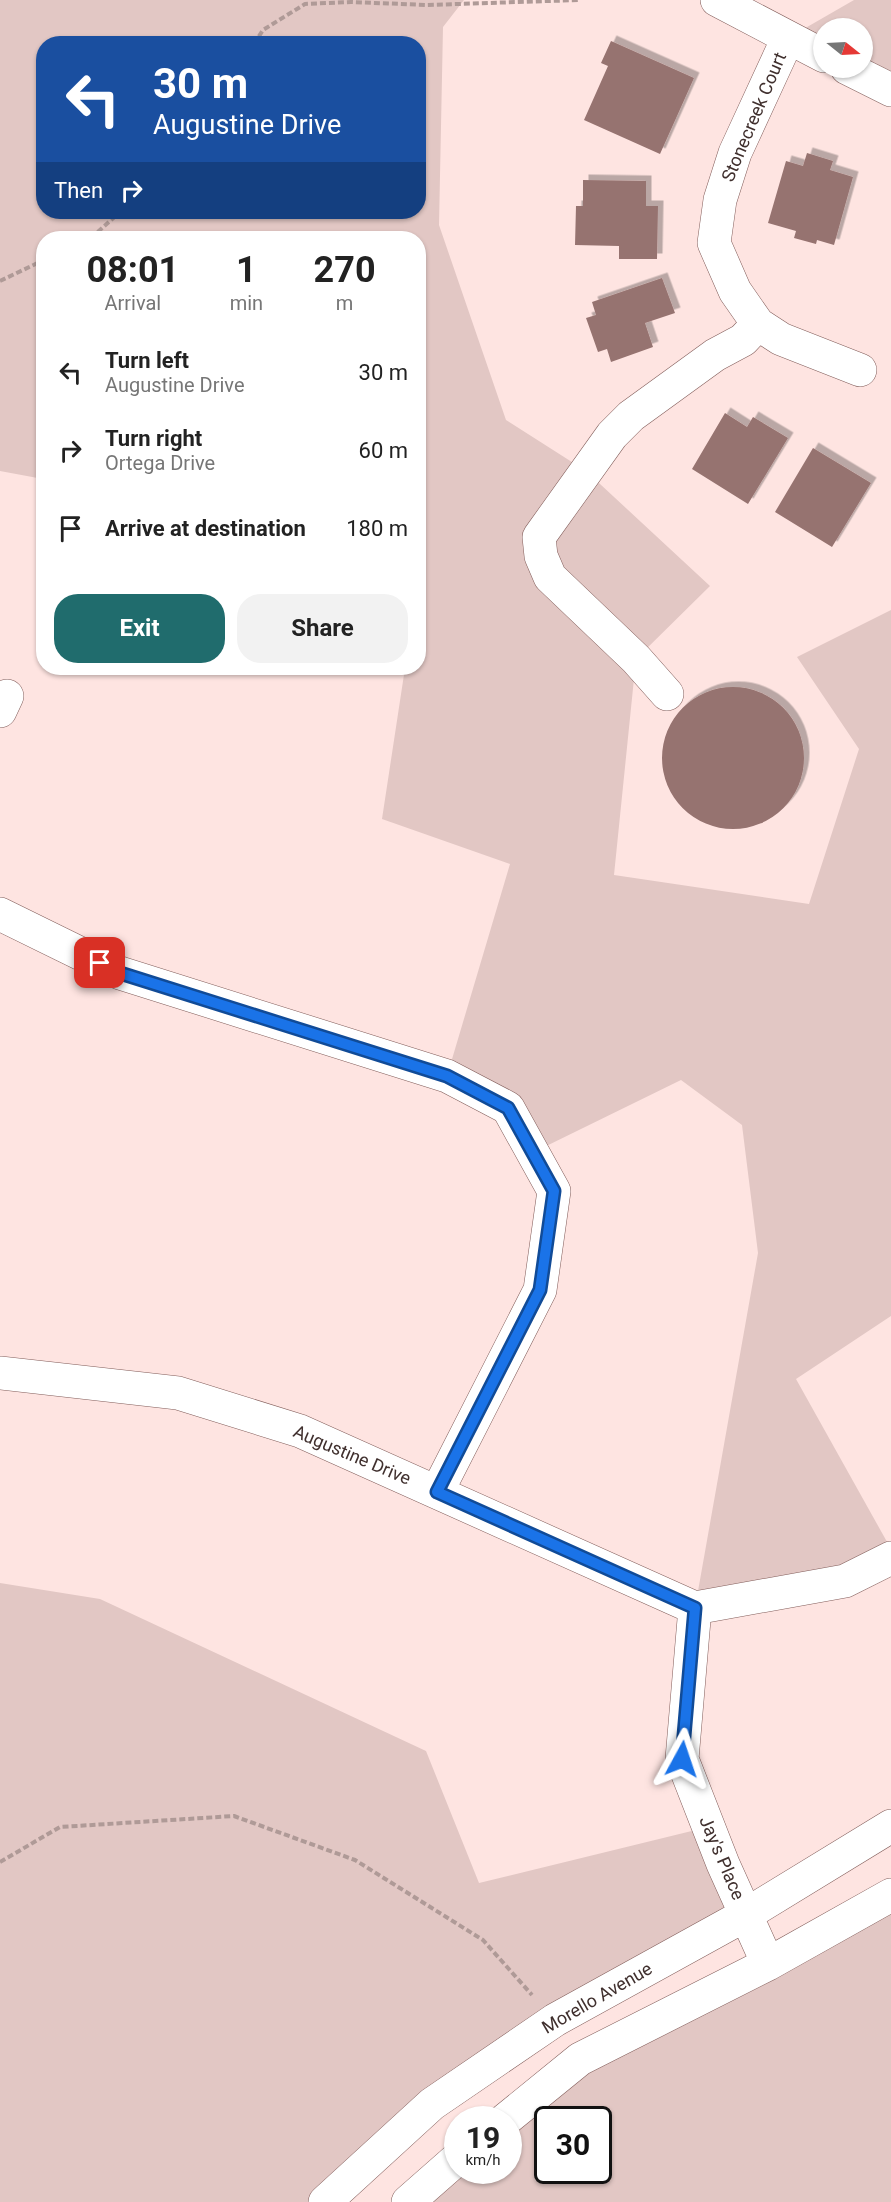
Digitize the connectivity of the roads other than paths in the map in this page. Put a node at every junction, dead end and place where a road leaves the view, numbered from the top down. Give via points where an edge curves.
1 (717, 0) edge
2 (788, 38) junction
3 (813, 50) edge
4 (867, 78) edge
5 (891, 90) edge
6 (758, 324) junction
7 (860, 370) dead end
8 (667, 694) dead end
9 (0, 914) edge
10 (0, 1373) edge
11 (437, 1492) junction
12 (891, 1558) edge
13 (695, 1608) junction
14 (891, 1826) edge
15 (891, 1895) edge
16 (747, 1914) junction
17 (768, 1964) junction
18 (522, 2106) edge
19 (444, 2170) edge
20 (325, 2202) edge
21 (408, 2202) edge

1 - 2 street
2 - 3 street
2 - 6 street, Stonecreek Court via 735,153 720,200 714,243 735,291
4 - 5 street
6 - 7 street, Stonecreek Court via 781,339
6 - 8 street via 743,340 715,355 631,416 612,435 539,537 541,556 550,577
9 - 11 street via 120,973 447,1076 508,1108 554,1191 540,1290
10 - 11 street, Augustine Drive via 178,1393 300,1431
11 - 13 street, Augustine Drive
12 - 13 street via 845,1581
13 - 16 street, Jay's Place via 682,1759
14 - 16 street, Morello Avenue
15 - 17 street
16 - 17 street, Jay's Place
16 - 20 street, Morello Avenue via 555,2020 432,2104
17 - 18 street via 580,2059
19 - 21 street

